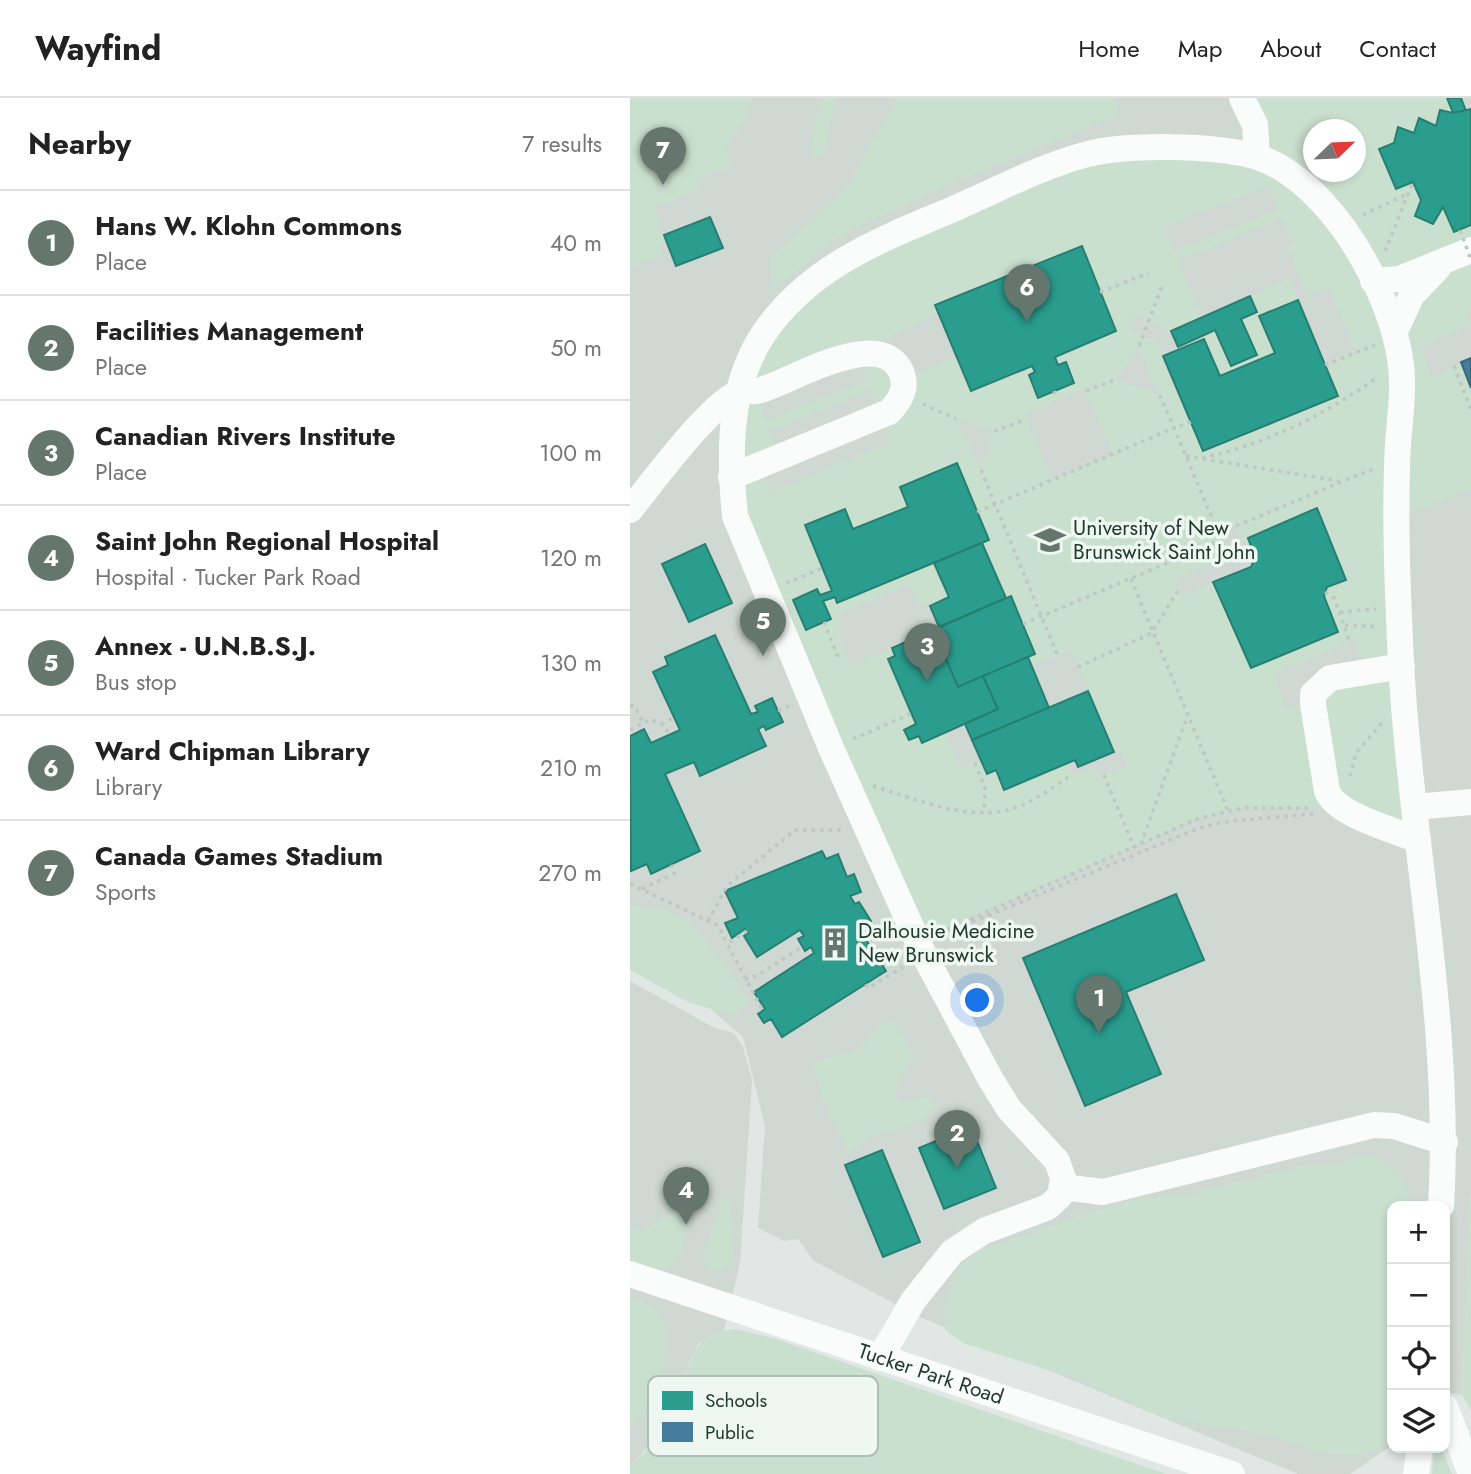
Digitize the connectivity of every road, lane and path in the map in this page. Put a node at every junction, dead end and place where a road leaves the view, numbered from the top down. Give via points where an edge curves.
1 (1242, 98) edge
2 (1257, 156) junction
3 (1409, 193) dead end
4 (1339, 226) junction
5 (1462, 250) edge
6 (1149, 273) dead end
7 (1373, 281) junction
8 (1162, 286) dead end
9 (1100, 292) dead end
10 (1395, 331) junction
11 (1139, 346) dead end
12 (1401, 362) junction
13 (1454, 366) dead end
14 (1115, 380) dead end
15 (1054, 391) dead end
16 (1086, 391) dead end
17 (740, 392) junction
18 (1158, 394) dead end
19 (902, 395) junction
20 (1057, 399) dead end
21 (1471, 410) edge
22 (956, 419) dead end
23 (1026, 419) dead end
24 (1191, 422) dead end
25 (1174, 428) junction
26 (994, 431) dead end
27 (1186, 456) junction
28 (1202, 458) junction
29 (1397, 459) junction
30 (981, 470) dead end
31 (731, 477) junction
32 (1342, 482) junction
33 (996, 504) junction
34 (630, 510) edge
35 (977, 512) dead end
36 (1236, 526) dead end
37 (1219, 534) dead end
38 (1217, 542) dead end
39 (823, 568) dead end
40 (1131, 579) junction
41 (1178, 590) dead end
42 (766, 591) junction
43 (1325, 592) dead end
44 (1042, 616) junction
45 (824, 622) dead end
46 (1023, 624) dead end
47 (1345, 625) junction
48 (1400, 628) junction
49 (1152, 633) junction
50 (1350, 642) dead end
51 (1057, 654) dead end
52 (838, 657) dead end
53 (1402, 666) junction
54 (1078, 667) dead end
55 (630, 705) edge
56 (912, 713) dead end
57 (1187, 715) junction
58 (1405, 715) junction
59 (674, 718) dead end
60 (643, 723) junction
61 (661, 724) junction
62 (630, 730) edge
63 (669, 735) dead end
64 (831, 748) junction
65 (975, 763) dead end
66 (1072, 775) dead end
67 (1104, 775) dead end
68 (850, 791) junction
69 (1471, 802) edge
70 (1329, 805) junction
71 (1415, 807) junction
72 (984, 811) junction
73 (1228, 811) junction
74 (867, 831) junction
75 (1418, 840) junction
76 (1142, 844) junction
77 (1134, 847) junction
78 (671, 864) dead end
79 (630, 884) edge
80 (642, 889) junction
81 (708, 921) junction
82 (865, 925) dead end
83 (884, 925) dead end
84 (747, 931) dead end
85 (727, 944) junction
86 (803, 946) dead end
87 (921, 949) junction
88 (745, 980) junction
89 (866, 984) dead end
90 (763, 1010) dead end
91 (1445, 1142) junction
92 (1063, 1186) junction
93 (1441, 1201) edge
94 (630, 1274) edge
95 (880, 1358) junction
96 (1450, 1420) edge
97 (1419, 1453) edge
98 (1232, 1474) edge
99 (1416, 1474) edge
100 (1471, 1474) edge

1 - 2 street via 1255,125
2 - 4 street via 1307,188
2 - 17 street via 1162,148 1092,153 899,231 844,258 800,292 760,339
3 - 4 path
4 - 7 street
5 - 7 street via 1399,279
5 - 10 street via 1412,295
6 - 9 path
7 - 10 street
8 - 11 path
10 - 12 street
12 - 28 path via 1298,428
12 - 29 street
13 - 21 path
14 - 16 path
15 - 20 path
17 - 19 street via 759,391 870,352 892,360 901,371
17 - 31 street
17 - 34 street via 707,418
18 - 25 path
19 - 22 path
19 - 31 street via 881,416
23 - 26 path
24 - 25 path
25 - 27 path
25 - 33 path
27 - 28 path
27 - 37 path
28 - 32 path
29 - 32 path
29 - 48 street
30 - 33 path
31 - 42 street via 735,516
32 - 36 path
33 - 35 path
33 - 44 path
38 - 40 path
39 - 42 path
40 - 44 path
40 - 49 path
41 - 49 path
42 - 64 street
43 - 47 path via 1334,598
44 - 46 path
44 - 51 path
45 - 52 path
47 - 48 path
47 - 50 path
48 - 53 street
49 - 54 path
49 - 57 path
53 - 58 street
53 - 70 street via 1330,678 1313,694
55 - 60 path
56 - 64 path
57 - 73 path
57 - 76 path
58 - 70 path via 1382,723 1360,747 1345,793
58 - 71 street
59 - 61 path
60 - 61 path via 651,719
60 - 62 path
61 - 63 path
64 - 68 street
65 - 72 path via 985,788
66 - 72 path via 1016,808
67 - 77 path
68 - 72 path via 867,784 940,807
68 - 74 street
69 - 71 street
70 - 73 path
70 - 75 street
70 - 77 path via 1318,814 1202,827 935,936
71 - 75 street
73 - 76 path via 1199,818
74 - 81 path via 795,830 722,892
74 - 87 street
75 - 91 street via 1440,1042
76 - 77 path
78 - 80 path via 675,873
79 - 80 path
80 - 81 path
81 - 85 path via 719,926
82 - 83 path via 872,929
84 - 85 path
85 - 88 path
86 - 88 path
87 - 89 path via 913,961 868,988
87 - 92 street via 1009,1109 1061,1168
88 - 90 path
91 - 92 street via 1394,1126 1374,1125 1102,1192
91 - 93 street
92 - 95 street via 1048,1207 984,1231 952,1252 913,1301
94 - 95 street, Tucker Park Road
95 - 98 street, Tucker Park Road
96 - 100 street
97 - 99 street

